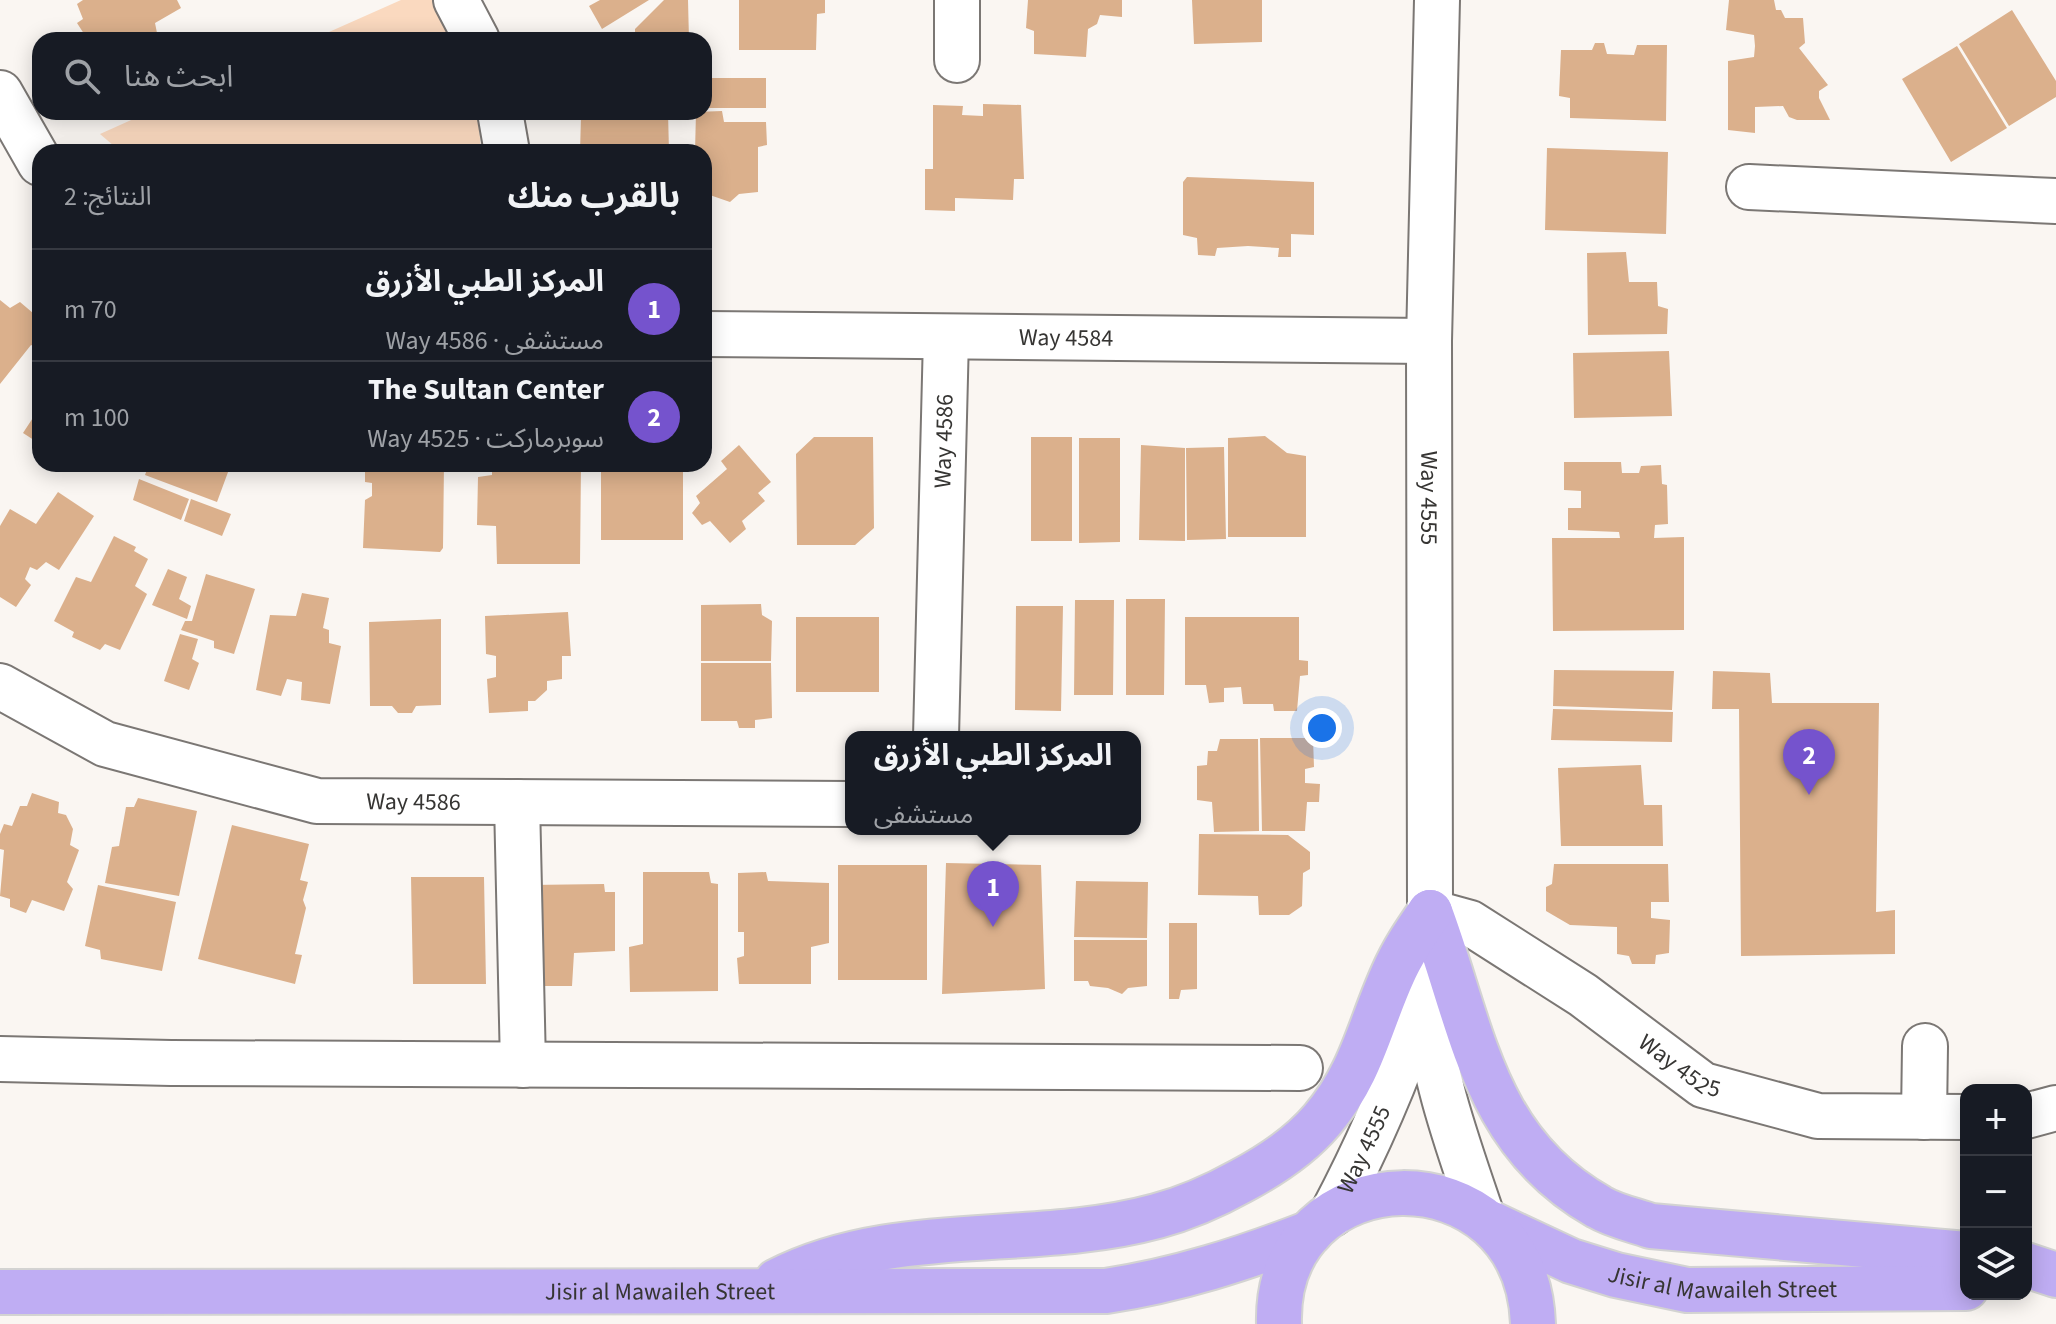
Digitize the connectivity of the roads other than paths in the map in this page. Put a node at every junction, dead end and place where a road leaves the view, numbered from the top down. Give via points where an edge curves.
1 (456, 0) edge
2 (957, 0) edge
3 (1437, 0) edge
4 (473, 32) edge
5 (957, 60) dead end
6 (0, 93) edge
7 (501, 120) edge
8 (506, 144) edge
9 (32, 149) edge
10 (1749, 187) dead end
11 (2056, 201) edge
12 (712, 334) edge
13 (946, 337) junction
14 (1429, 341) junction
15 (0, 686) edge
16 (936, 731) edge
17 (517, 802) junction
18 (845, 804) edge
19 (1430, 912) junction
20 (1426, 994) junction
21 (1925, 1046) dead end
22 (0, 1059) edge
23 (523, 1065) junction
24 (1300, 1068) dead end
25 (2056, 1108) edge
26 (2032, 1114) edge
27 (1945, 1117) edge
28 (1487, 1220) junction
29 (1321, 1224) junction
30 (1960, 1253) edge
31 (2032, 1267) edge
32 (2056, 1275) edge
33 (2032, 1287) edge
34 (2056, 1287) edge
35 (1960, 1288) edge
36 (762, 1290) junction
37 (0, 1292) edge
38 (1279, 1324) edge
39 (1533, 1324) edge

1 - 4 street
2 - 5 street
3 - 14 street, Way 4555
6 - 9 street
7 - 8 street
10 - 11 street
12 - 13 street, Way 4584
13 - 14 street, Way 4584
13 - 16 street, Way 4586
14 - 19 street, Way 4555
15 - 17 street, Way 4586 via 105,744 317,801
17 - 18 street, Way 4586
17 - 23 street
19 - 20 street, Way 4555
19 - 27 street, Way 4525 via 1483,931 1583,995 1703,1085 1818,1116
19 - 30 main road via 1493,1098 1521,1143 1558,1180 1601,1209 1651,1226
19 - 36 main road via 1392,976 1348,1085 1322,1121 1253,1175 1206,1200 1155,1216 854,1252 806,1267
20 - 28 street, Way 4555 via 1457,1144
20 - 29 street, Way 4555 via 1370,1144
21 - 27 street
22 - 23 street
23 - 24 street
25 - 26 street
28 - 29 main road, Jisir al Mawaileh Street via 1447,1197 1408,1190 1368,1196
28 - 35 main road, Jisir al Mawaileh Street via 1571,1261 1687,1290
28 - 39 main road via 1515,1252 1525,1275
29 - 36 main road, Jisir al Mawaileh Street via 1186,1277 1106,1291
29 - 38 main road via 1289,1266
31 - 32 main road
33 - 34 main road
36 - 37 main road, Jisir al Mawaileh Street

